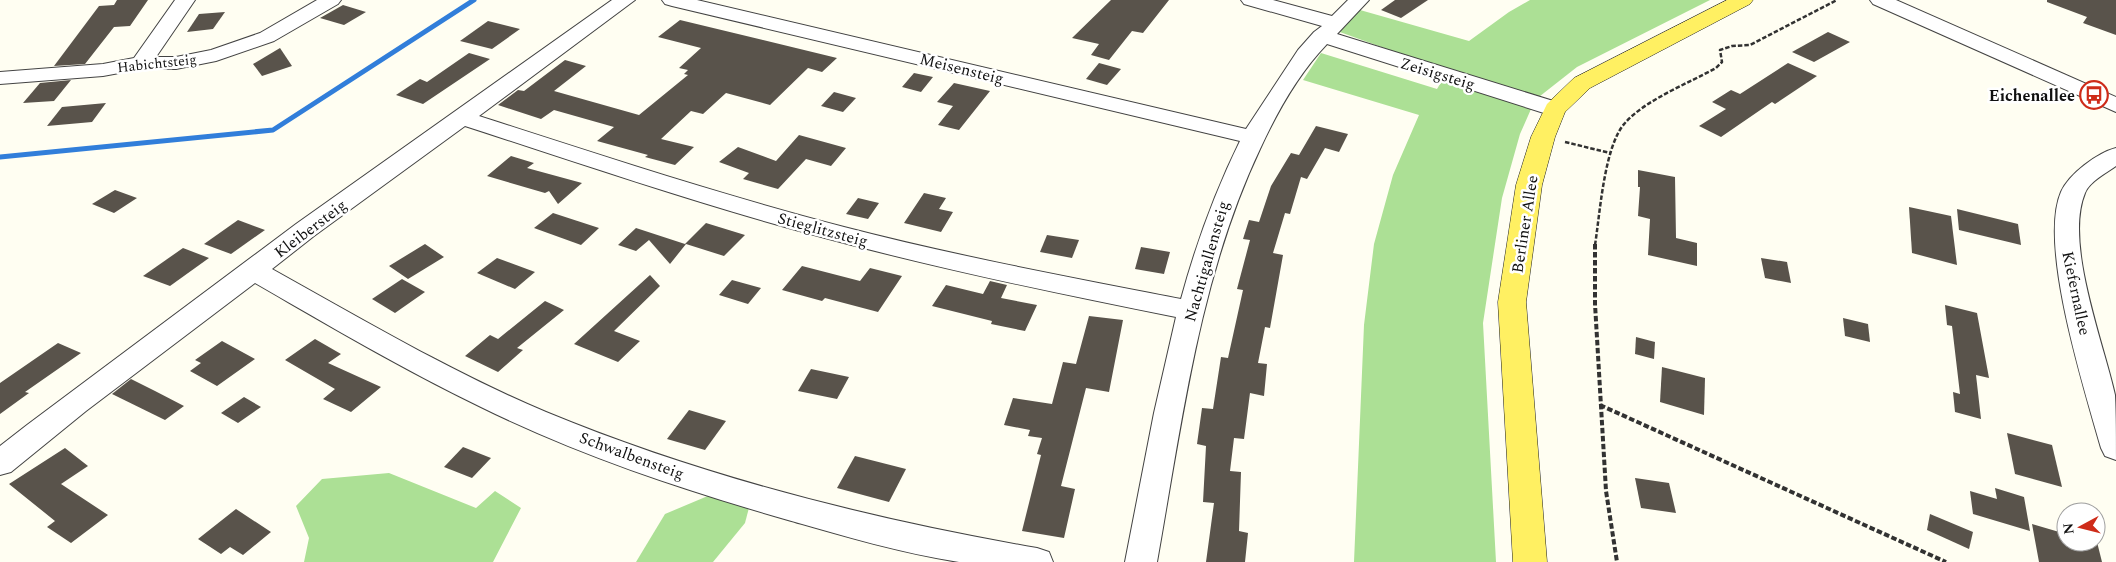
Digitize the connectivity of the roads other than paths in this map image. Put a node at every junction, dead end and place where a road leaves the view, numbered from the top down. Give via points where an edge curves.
1 (185, 0) edge
2 (331, 0) edge
3 (625, 0) edge
4 (672, 0) edge
5 (1251, 0) edge
6 (1359, 0) edge
7 (1743, 0) edge
8 (1880, 0) edge
9 (1326, 29) junction
10 (141, 62) junction
11 (0, 78) edge
12 (2055, 78) junction
13 (2116, 94) edge
14 (2116, 105) edge
15 (1554, 109) junction
16 (464, 118) junction
17 (1252, 137) junction
18 (2116, 155) edge
19 (255, 271) junction
20 (1190, 310) junction
21 (2116, 448) edge
22 (0, 463) edge
23 (1037, 562) edge
24 (1141, 562) edge
25 (1530, 562) edge

1 - 10 street
2 - 10 street, Habichtsteig via 267,37 235,50 182,62
3 - 16 street, Kleibersteig
4 - 17 street, Meisensteig
5 - 9 street, Zeisigsteig
6 - 9 street, Nachtigallensteig
7 - 15 main road, Berliner Allee via 1582,83
8 - 12 street
9 - 15 street, Zeisigsteig
9 - 17 street, Nachtigallensteig via 1285,82
10 - 11 street, Habichtsteig via 103,70
12 - 13 street
12 - 14 street
15 - 25 main road, Berliner Allee via 1531,176 1512,302
16 - 19 street, Kleibersteig via 305,230
16 - 20 street, Stieglitzsteig via 721,201 839,234 971,266
17 - 20 street, Nachtigallensteig via 1225,195
18 - 21 street, Kiefernallee via 2073,190 2068,205 2066,236 2073,284
19 - 22 street, Kleibersteig via 68,408
19 - 23 street, Schwalbensteig via 425,366 518,412 641,460 770,503 909,538
20 - 24 street, Nachtigallensteig

